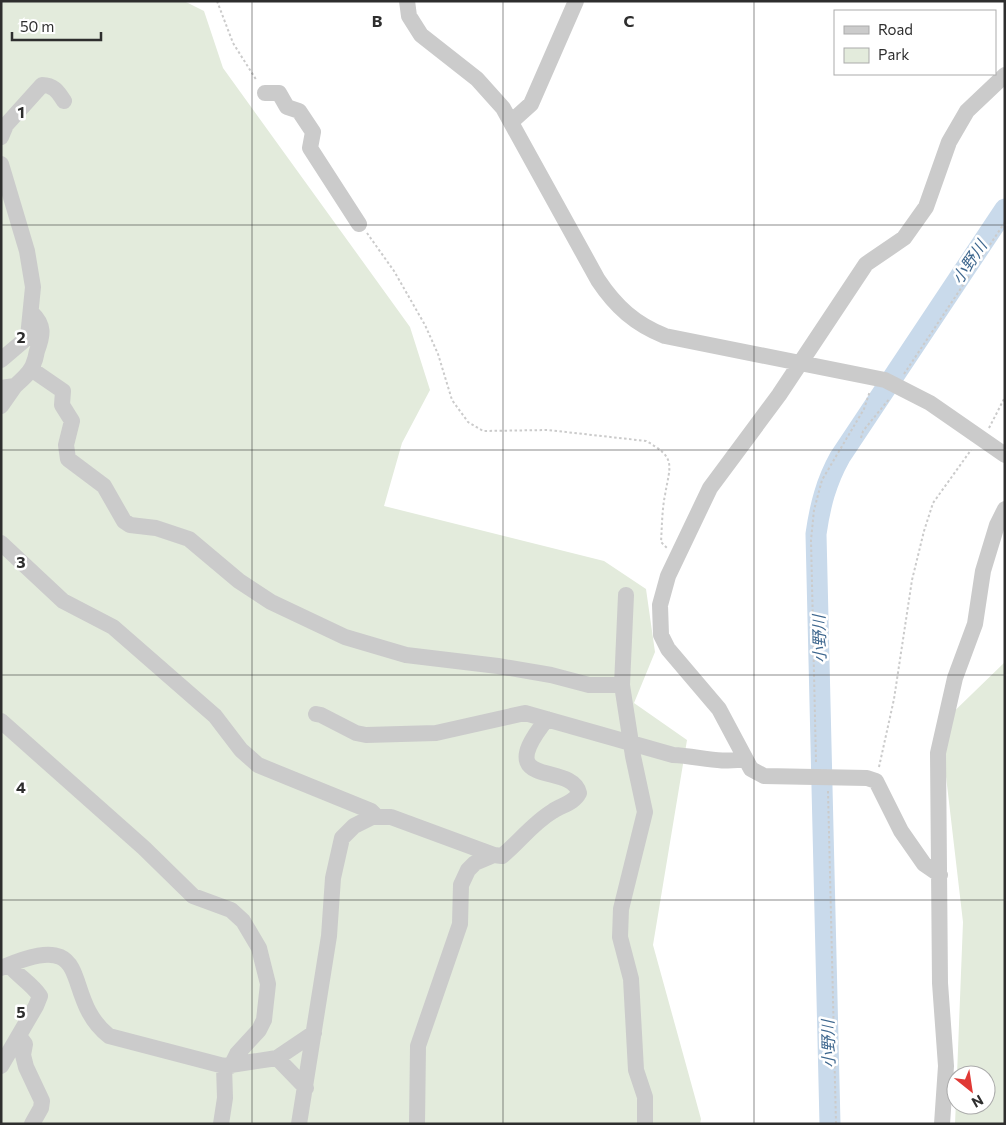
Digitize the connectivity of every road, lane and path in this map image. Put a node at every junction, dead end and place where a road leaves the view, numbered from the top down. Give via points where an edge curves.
1 (217, 1) edge
2 (407, 1) edge
3 (576, 1) edge
4 (1005, 75) edge
5 (265, 93) joint
6 (64, 101) dead end
7 (511, 122) junction
8 (1, 137) edge
9 (1, 164) edge
10 (1005, 222) edge
11 (359, 224) joint
12 (31, 312) junction
13 (1, 360) edge
14 (802, 363) junction
15 (31, 369) junction
16 (888, 381) junction
17 (8, 387) edge
18 (1005, 397) edge
19 (1, 406) edge
20 (861, 438) dead end
21 (981, 438) junction
22 (1005, 455) edge
23 (1005, 510) edge
24 (1, 543) edge
25 (677, 558) junction
26 (626, 595) dead end
27 (622, 685) junction
28 (316, 714) dead end
29 (547, 719) junction
30 (1, 721) edge
31 (631, 743) junction
32 (745, 759) junction
33 (822, 777) junction
34 (876, 781) junction
35 (377, 817) junction
36 (494, 855) junction
37 (940, 875) junction
38 (5, 967) edge
39 (314, 1033) junction
40 (19, 1036) junction
41 (277, 1058) junction
42 (3, 1063) edge
43 (228, 1066) junction
44 (29, 1074) junction
45 (306, 1088) junction
46 (32, 1124) edge
47 (221, 1124) edge
48 (299, 1124) edge
49 (417, 1124) edge
50 (645, 1124) edge
51 (836, 1124) edge
52 (942, 1124) edge

1 - 5 path via 233,43
2 - 7 street via 410,16 421,35 494,95
3 - 7 street via 531,104
4 - 14 street via 967,111 949,142 926,207 904,238 866,264
5 - 11 street via 279,93 287,107 299,111 313,132 310,148
6 - 8 street via 50,85 42,85 6,125
7 - 14 street via 598,280 628,316 665,336
9 - 12 street via 27,251 33,287
10 - 16 path
11 - 25 path via 407,294 438,354 452,400 468,422 483,431 548,430 646,441 668,458 671,471 664,496 661,542
12 - 13 street via 28,337
12 - 15 street via 37,317 42,330 42,340
14 - 16 street
14 - 25 street via 710,488
15 - 17 street
15 - 27 street via 64,391 62,405 72,421 66,445 68,459 104,486 124,521 189,539 239,581 271,602 345,637 406,655 498,666 589,685
16 - 20 path via 888,401
16 - 21 street via 930,403
16 - 33 path via 864,409 828,466 814,510 811,540
17 - 19 street
18 - 21 path
21 - 22 street
21 - 34 path via 933,503 924,531 912,580 894,699
23 - 37 street via 996,524 983,571 975,624 955,678 938,753 936,784
24 - 35 street via 63,601 113,627 215,716 241,750 258,765 371,811
25 - 32 street via 660,605 660,635 719,709
26 - 27 street
27 - 31 street
28 - 29 street via 366,735 436,733 525,713
29 - 31 street
29 - 36 street via 532,738 526,754 529,765 535,771 575,785 579,793 576,799 535,824 502,856
30 - 43 street via 193,896 232,910 243,921 259,948 268,984 264,1020
31 - 32 street via 673,755 727,762
31 - 50 street via 645,812 621,909 620,937 631,979 636,1070 645,1097
32 - 33 street via 751,769 764,776
33 - 34 street
33 - 51 path
34 - 37 street via 902,831 924,864
35 - 36 street via 391,817
35 - 39 street via 354,826 342,838 337,854 329,936
36 - 49 street via 475,863 460,885 460,924 418,1046
37 - 52 street via 940,983 946,1066
38 - 40 street via 31,983 40,996
38 - 43 street via 45,953 56,954 66,960 74,972 88,1012 98,1028 109,1036
39 - 41 street
39 - 45 street
40 - 42 street
40 - 44 street via 25,1044 23,1055
41 - 43 street
41 - 45 street
42 - 44 street
43 - 47 street
44 - 46 street via 42,1101 42,1108
45 - 48 street

